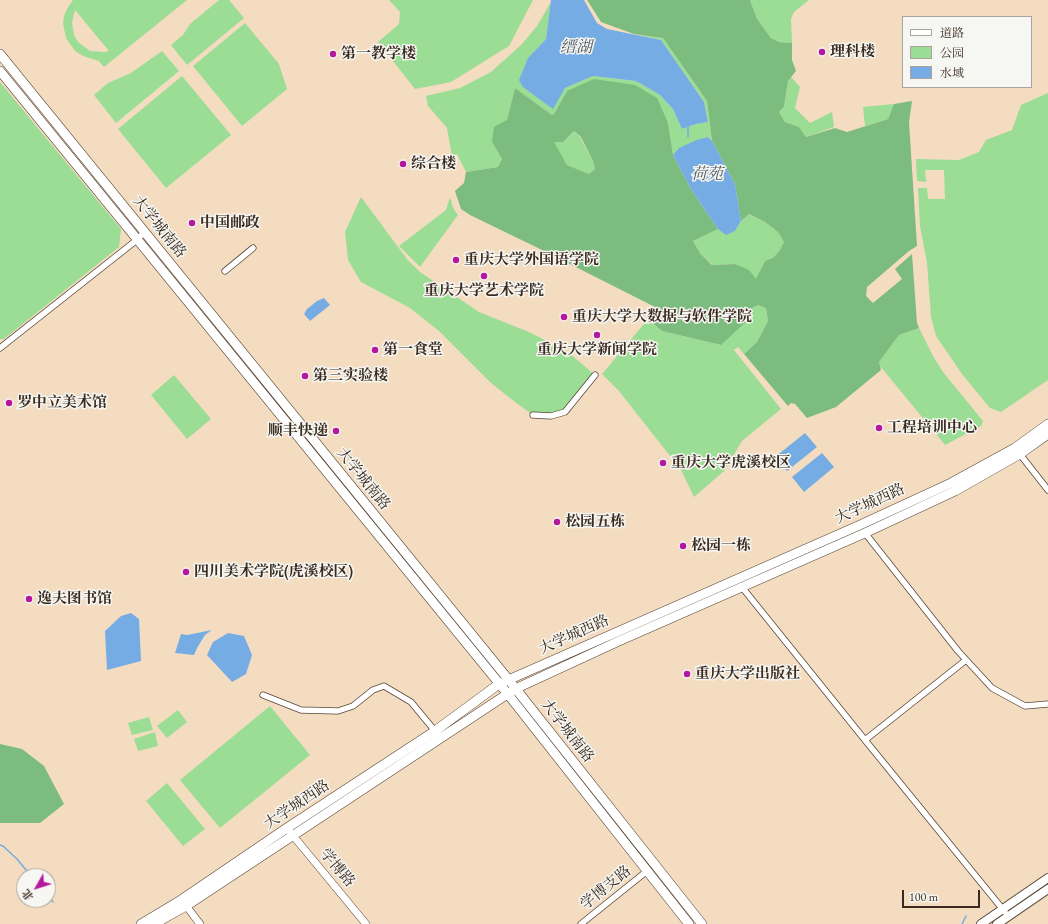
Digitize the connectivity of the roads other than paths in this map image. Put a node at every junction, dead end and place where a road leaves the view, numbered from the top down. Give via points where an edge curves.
1 (0, 54) edge
2 (0, 71) edge
3 (145, 231) junction
4 (138, 239) junction
5 (253, 248) dead end
6 (225, 271) dead end
7 (0, 348) edge
8 (595, 375) dead end
9 (533, 415) dead end
10 (1048, 424) edge
11 (1048, 434) edge
12 (1017, 451) junction
13 (1048, 490) edge
14 (865, 533) junction
15 (739, 583) junction
16 (966, 660) junction
17 (508, 679) junction
18 (499, 684) junction
19 (515, 689) junction
20 (507, 693) junction
21 (263, 695) dead end
22 (1048, 704) edge
23 (435, 731) junction
24 (865, 740) junction
25 (290, 831) junction
26 (647, 871) junction
27 (1048, 878) edge
28 (1048, 889) edge
29 (184, 903) junction
30 (1003, 909) junction
31 (1009, 916) junction
32 (141, 924) edge
33 (154, 924) edge
34 (200, 924) edge
35 (366, 924) edge
36 (581, 924) edge
37 (689, 924) edge
38 (702, 924) edge
39 (981, 924) edge
40 (997, 924) edge

1 - 3 main road, 大学城南路
2 - 4 main road, 大学城南路
3 - 4 street
3 - 17 main road, 大学城南路
4 - 7 street
4 - 18 main road, 大学城南路
5 - 6 street
8 - 9 street via 565,412 551,416
10 - 12 main road, 大学城西路
11 - 12 main road, 大学城西路
12 - 13 street
12 - 14 main road, 大学城西路 via 955,490
12 - 15 main road, 大学城西路
14 - 15 main road, 大学城西路
14 - 16 street
15 - 17 main road, 大学城西路
15 - 19 main road, 大学城西路
15 - 24 street
16 - 22 street via 992,688 1025,706
16 - 24 street
17 - 18 main road, 大学城西路
17 - 19 main road, 大学城南路
18 - 20 main road, 大学城南路
18 - 23 main road, 大学城西路
19 - 20 main road, 大学城西路
19 - 38 main road, 大学城南路
20 - 25 main road, 大学城西路
20 - 26 main road, 大学城南路
21 - 23 street via 302,710 338,712 353,706 374,690 384,686 411,702
23 - 25 main road, 大学城西路
24 - 30 street
25 - 29 main road, 大学城西路
25 - 35 street, 学博路
26 - 36 street, 学博支路
26 - 37 main road, 大学城南路
27 - 30 main road
28 - 31 main road
29 - 32 main road, 大学城西路
29 - 33 main road, 大学城西路
29 - 34 street
30 - 31 street
30 - 39 main road
31 - 40 main road

